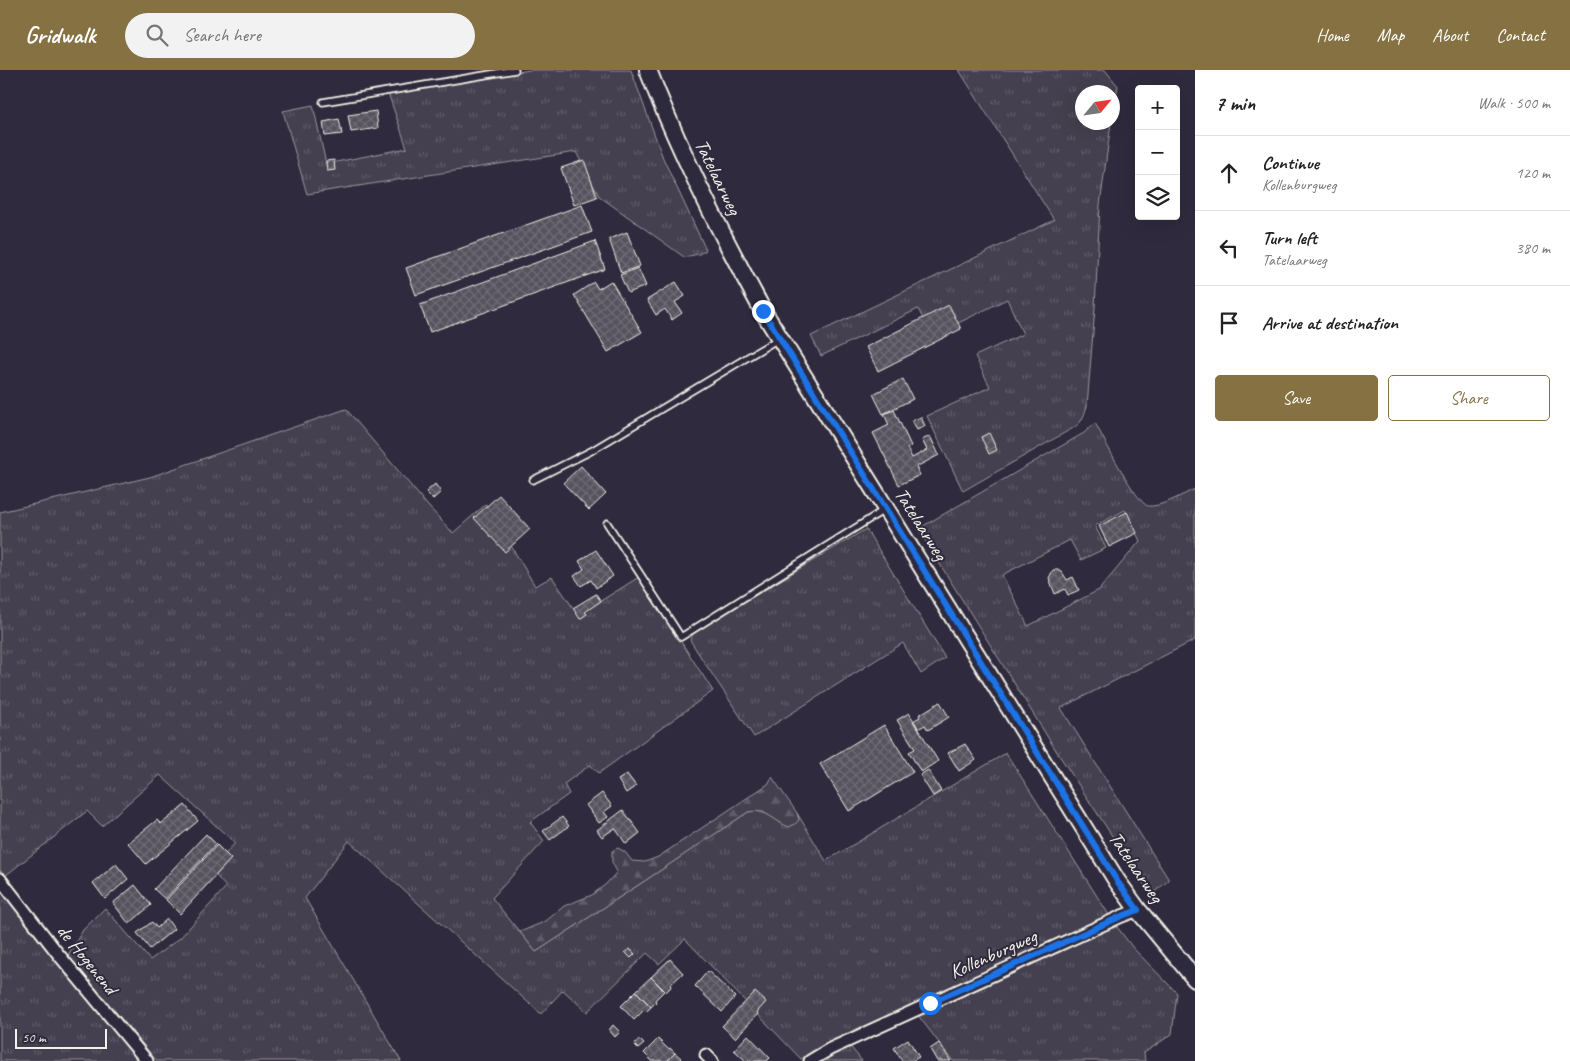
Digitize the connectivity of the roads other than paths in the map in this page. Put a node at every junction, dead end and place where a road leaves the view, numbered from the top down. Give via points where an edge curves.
1 (515, 70) edge
2 (648, 70) edge
3 (323, 102) dead end
4 (780, 338) junction
5 (532, 480) dead end
6 (886, 509) junction
7 (607, 523) dead end
8 (0, 879) edge
9 (1138, 910) junction
10 (1195, 979) edge
11 (147, 1061) edge
12 (810, 1061) edge

1 - 3 lane
2 - 4 main road, Tatelaarweg via 693,177
4 - 5 lane via 591,451
4 - 6 main road, Tatelaarweg
6 - 7 lane via 681,637
6 - 9 main road, Tatelaarweg
8 - 11 street, de Hogenend
9 - 10 main road, Tatelaarweg
9 - 12 street, Kollenburgweg via 830,1049

